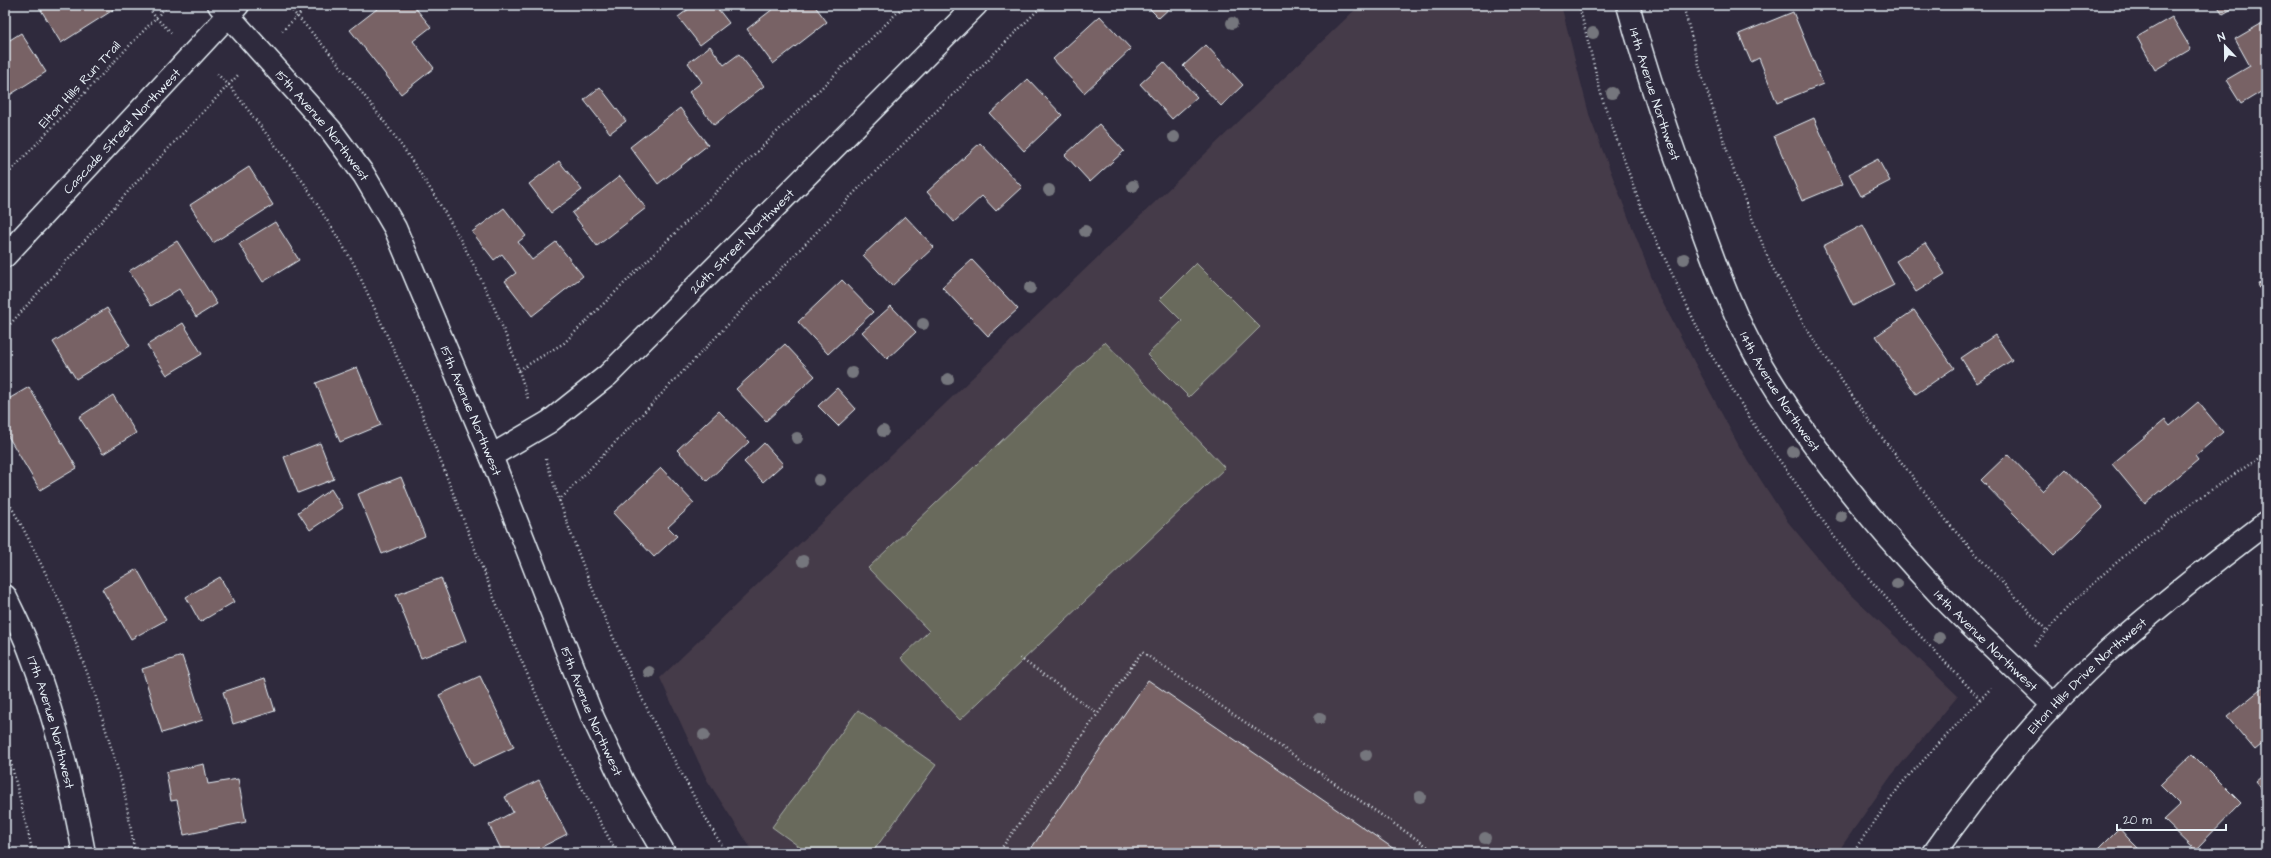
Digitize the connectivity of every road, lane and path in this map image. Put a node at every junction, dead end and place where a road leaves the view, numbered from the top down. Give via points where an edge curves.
1 (146, 5) edge
2 (168, 5) edge
3 (287, 5) edge
4 (309, 5) edge
5 (905, 5) edge
6 (976, 5) edge
7 (1044, 5) edge
8 (1628, 5) edge
9 (1683, 5) edge
10 (228, 8) edge
11 (298, 16) junction
12 (156, 18) junction
13 (5, 177) edge
14 (5, 256) edge
15 (5, 330) edge
16 (2266, 454) edge
17 (491, 456) junction
18 (5, 496) edge
19 (2266, 523) edge
20 (5, 596) edge
21 (1020, 658) dead end
22 (1980, 699) dead end
23 (2053, 705) junction
24 (1098, 714) junction
25 (5, 738) edge
26 (32, 853) edge
27 (84, 853) edge
28 (135, 853) edge
29 (617, 853) edge
30 (664, 853) edge
31 (727, 853) edge
32 (998, 853) edge
33 (1438, 853) edge
34 (1852, 853) edge
35 (1934, 853) edge

1 - 12 path
2 - 12 path, Elton Hills Run Trail
3 - 11 path
4 - 11 path
5 - 11 path via 564,343 519,370 489,297 441,205 384,120
6 - 17 street, 26th Street Northwest via 608,375 549,422
7 - 31 path via 854,194 559,501 602,608 652,721
8 - 23 street, 14th Avenue Northwest via 1674,153 1729,301 1762,365 1836,474 1889,537 1943,597
9 - 16 path via 1702,76 1738,183 1770,263 1806,328 1870,422 1954,530 2048,632 2070,605 2126,555 2215,486
10 - 14 street, Cascade Street Northwest
10 - 17 street, 15th Avenue Northwest via 330,129 364,175 395,228
12 - 13 path, Elton Hills Run Trail
15 - 29 path via 133,186 229,85 304,183 354,264 416,398 494,598 558,744
17 - 30 street, 15th Avenue Northwest via 593,718 623,782
18 - 28 path via 62,606 95,694 124,790
19 - 23 street, Elton Hills Drive Northwest via 2166,601 2107,652
20 - 27 street, 17th Avenue Northwest via 31,653 57,730
21 - 24 path
22 - 34 path via 1902,783
23 - 35 street, Elton Hills Drive Northwest
24 - 32 path
24 - 33 path via 1142,652
25 - 26 path

